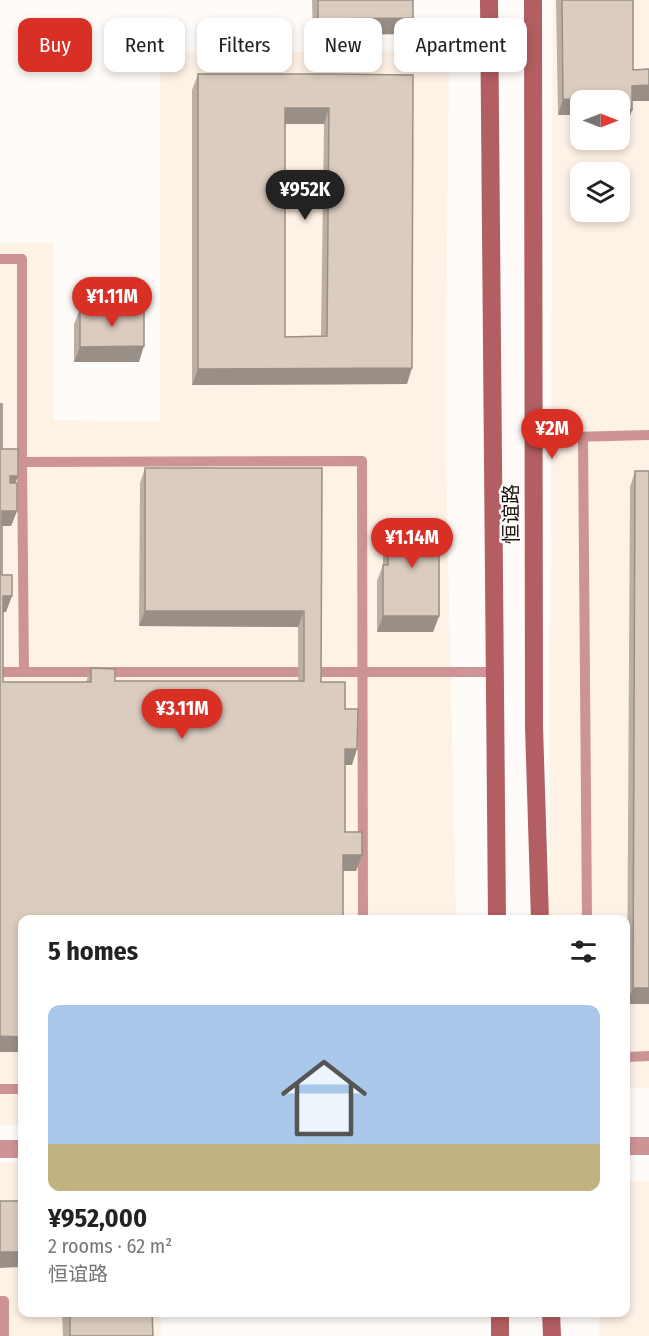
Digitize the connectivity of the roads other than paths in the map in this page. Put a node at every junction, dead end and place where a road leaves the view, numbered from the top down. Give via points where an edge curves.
1 (489, 0) edge
2 (533, 0) edge
3 (0, 259) edge
4 (649, 435) edge
5 (583, 437) junction
6 (534, 438) junction
7 (22, 462) junction
8 (0, 672) edge
9 (24, 672) junction
10 (298, 672) dead end
11 (316, 672) edge
12 (363, 672) junction
13 (495, 672) junction
14 (363, 915) edge
15 (497, 915) edge
16 (540, 915) edge
17 (587, 915) edge
18 (649, 1056) edge
19 (630, 1058) edge
20 (0, 1089) edge
21 (18, 1089) edge
22 (630, 1146) edge
23 (649, 1146) edge
24 (0, 1149) edge
25 (18, 1149) edge
26 (0, 1301) edge
27 (500, 1317) edge
28 (551, 1317) edge
29 (4, 1336) edge
30 (500, 1336) edge
31 (552, 1336) edge

1 - 13 main road, 恒谊路
2 - 6 main road, 恒谊路
3 - 7 lane via 22,259
4 - 5 lane
5 - 6 lane
5 - 17 lane
6 - 16 main road, 恒谊路 via 534,726
7 - 9 lane
7 - 12 lane via 362,461
8 - 9 lane
9 - 10 lane
11 - 12 lane
12 - 13 lane
12 - 14 lane
13 - 15 main road, 恒谊路
18 - 19 lane
20 - 21 lane
22 - 23 street
24 - 25 street
26 - 29 lane via 4,1301
27 - 30 main road
28 - 31 main road

